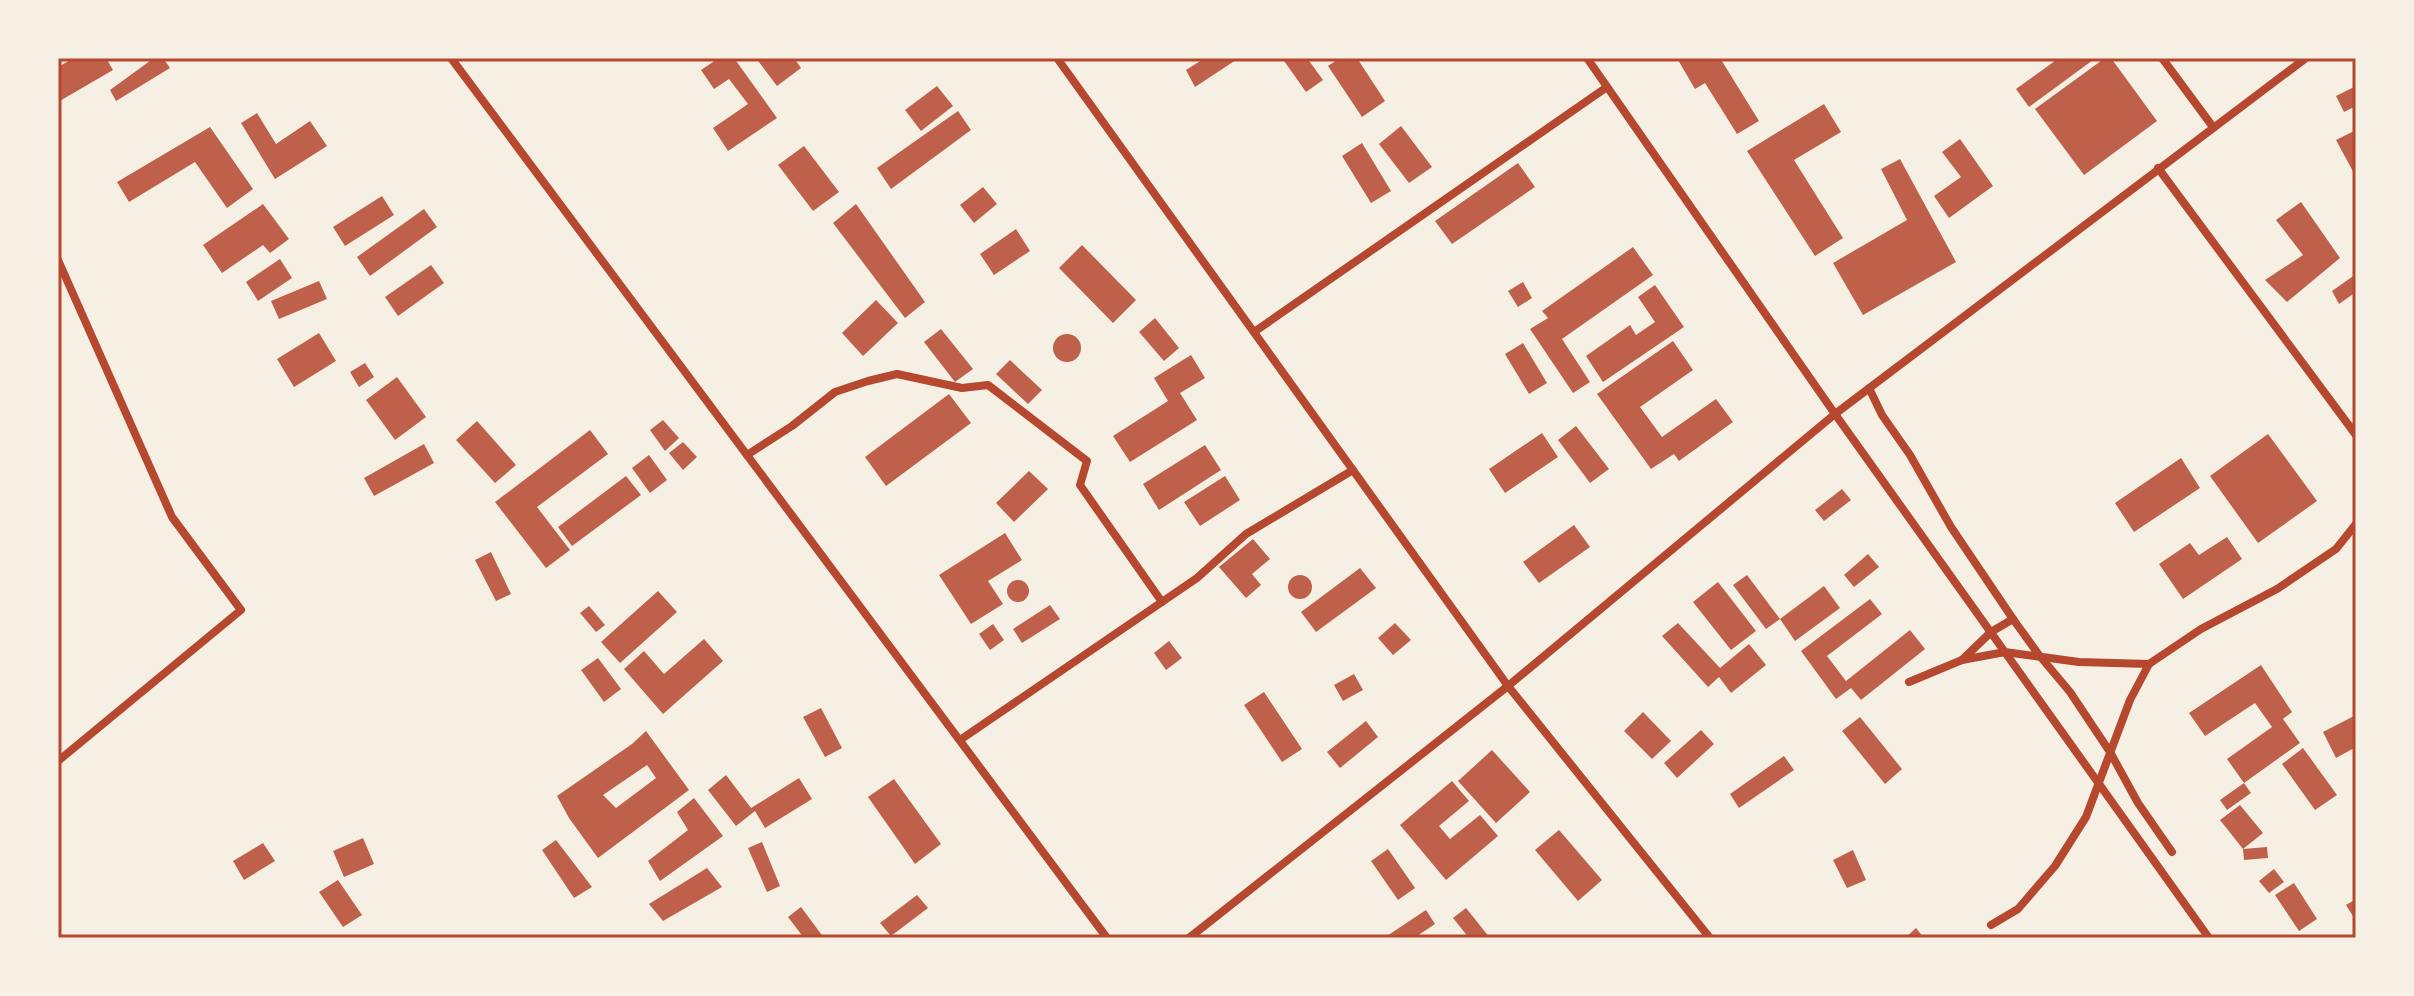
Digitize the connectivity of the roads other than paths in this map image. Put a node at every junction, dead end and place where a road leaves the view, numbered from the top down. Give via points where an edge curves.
1 (451, 58) edge
2 (1057, 58) edge
3 (1587, 58) edge
4 (2162, 58) edge
5 (2306, 58) edge
6 (1607, 87) junction
7 (2213, 127) junction
8 (2158, 168) junction
9 (58, 260) edge
10 (1254, 332) junction
11 (1869, 388) junction
12 (1835, 414) junction
13 (2356, 435) edge
14 (747, 455) junction
15 (1353, 470) junction
16 (2356, 524) edge
17 (1162, 602) junction
18 (2013, 619) junction
19 (1991, 632) junction
20 (2005, 652) junction
21 (2039, 655) junction
22 (1962, 660) junction
23 (2149, 664) junction
24 (1909, 682) dead end
25 (1508, 686) junction
26 (960, 740) junction
27 (2110, 752) junction
28 (58, 761) edge
29 (2098, 783) junction
30 (2172, 852) dead end
31 (1991, 925) dead end
32 (1107, 938) edge
33 (1189, 938) edge
34 (1710, 938) edge
35 (2209, 938) edge

1 - 14 street
2 - 10 street
3 - 6 street
4 - 7 street
5 - 7 street
6 - 10 street
6 - 12 street
7 - 8 street
8 - 11 street
8 - 13 street
9 - 28 street via 172,517 241,610
10 - 15 street
11 - 12 street
11 - 18 street
12 - 19 street
12 - 25 street
14 - 17 street via 835,392 868,381 897,374 962,388 988,385 1087,461 1080,485
14 - 26 street
15 - 17 street via 1246,534
15 - 25 street
16 - 23 street via 2336,549 2277,589
17 - 26 street
18 - 19 street
18 - 21 street
19 - 20 street
19 - 22 street
20 - 21 street
20 - 22 street
20 - 29 street
21 - 23 street
21 - 27 street
22 - 24 street
23 - 27 street
25 - 33 street
25 - 34 street
26 - 32 street
27 - 29 street
27 - 30 street
29 - 31 street via 2086,817 2055,866 2018,909
29 - 35 street

